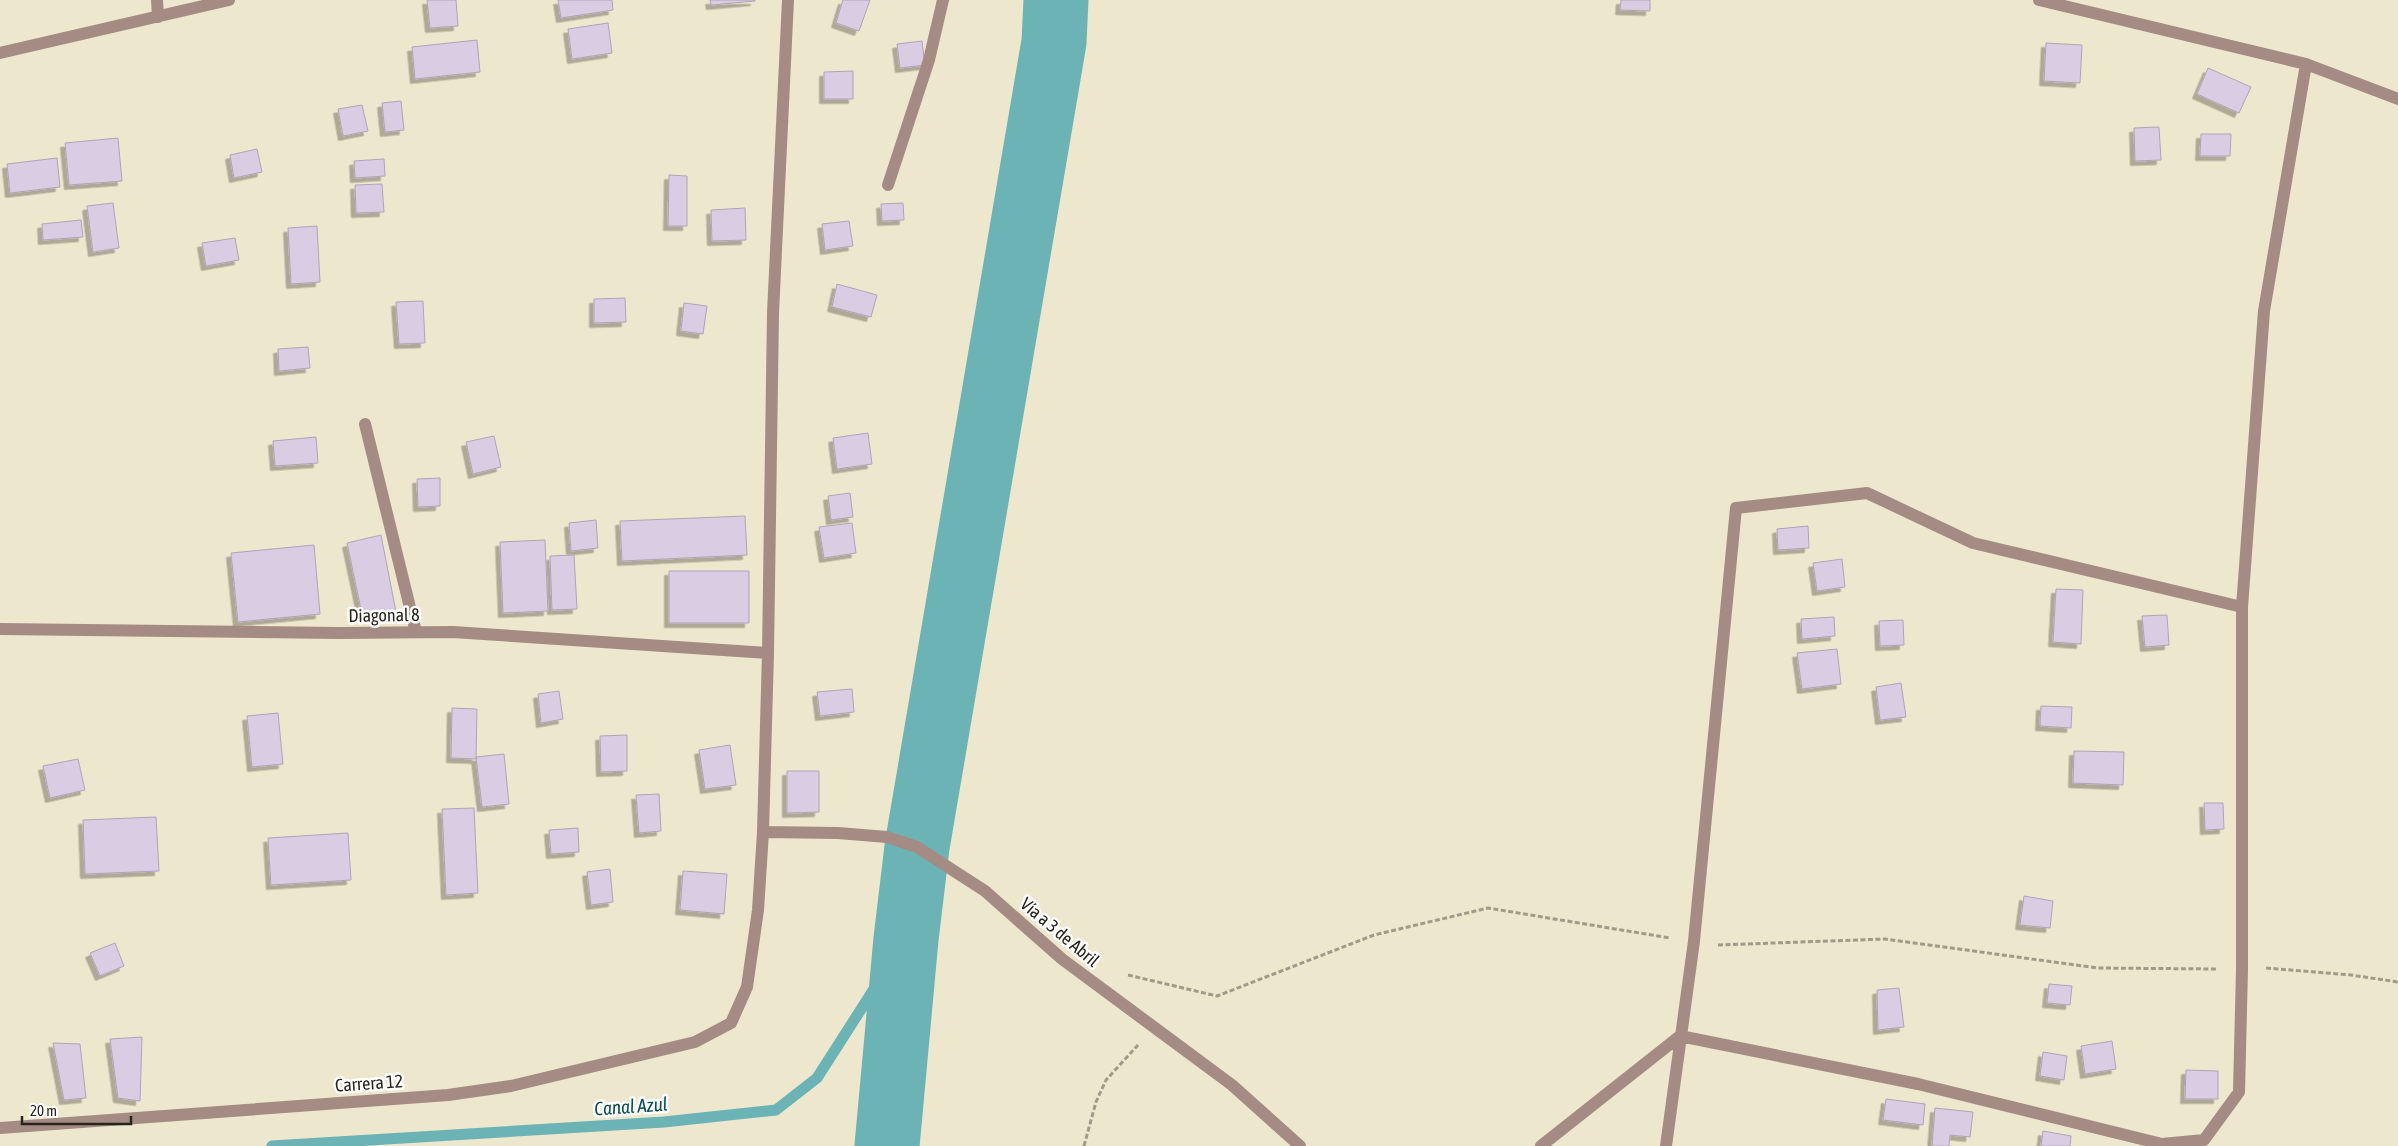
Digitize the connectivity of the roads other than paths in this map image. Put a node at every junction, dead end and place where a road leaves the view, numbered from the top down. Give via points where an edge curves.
1 (157, 0) edge
2 (229, 0) edge
3 (788, 0) edge
4 (943, 0) edge
5 (2039, 0) edge
6 (158, 16) junction
7 (0, 53) edge
8 (2306, 64) junction
9 (2398, 99) edge
10 (888, 186) dead end
11 (365, 424) dead end
12 (2242, 607) junction
13 (0, 629) edge
14 (416, 632) junction
15 (768, 653) junction
16 (762, 832) junction
17 (1680, 1036) junction
18 (0, 1128) edge
19 (1300, 1146) edge
20 (1541, 1146) edge
21 (1666, 1146) edge

1 - 6 street
2 - 6 street
3 - 15 street via 773,313
4 - 10 street via 929,60
5 - 8 street
6 - 7 street
8 - 9 street
8 - 12 street via 2264,312
11 - 14 street
12 - 17 street via 1973,543 1867,493 1736,508 1694,941
12 - 17 street via 2239,1092 2204,1140 2162,1144 1918,1084
13 - 14 street, Diagonal 8
14 - 15 street, Diagonal 8
15 - 16 street
16 - 18 street, Carrera 12 via 758,910 747,987 731,1023 695,1042 502,1087 448,1095
16 - 19 street, Vía a 3 de Abril via 887,837 917,847 985,891 1062,959 1232,1085
17 - 20 street
17 - 21 street

